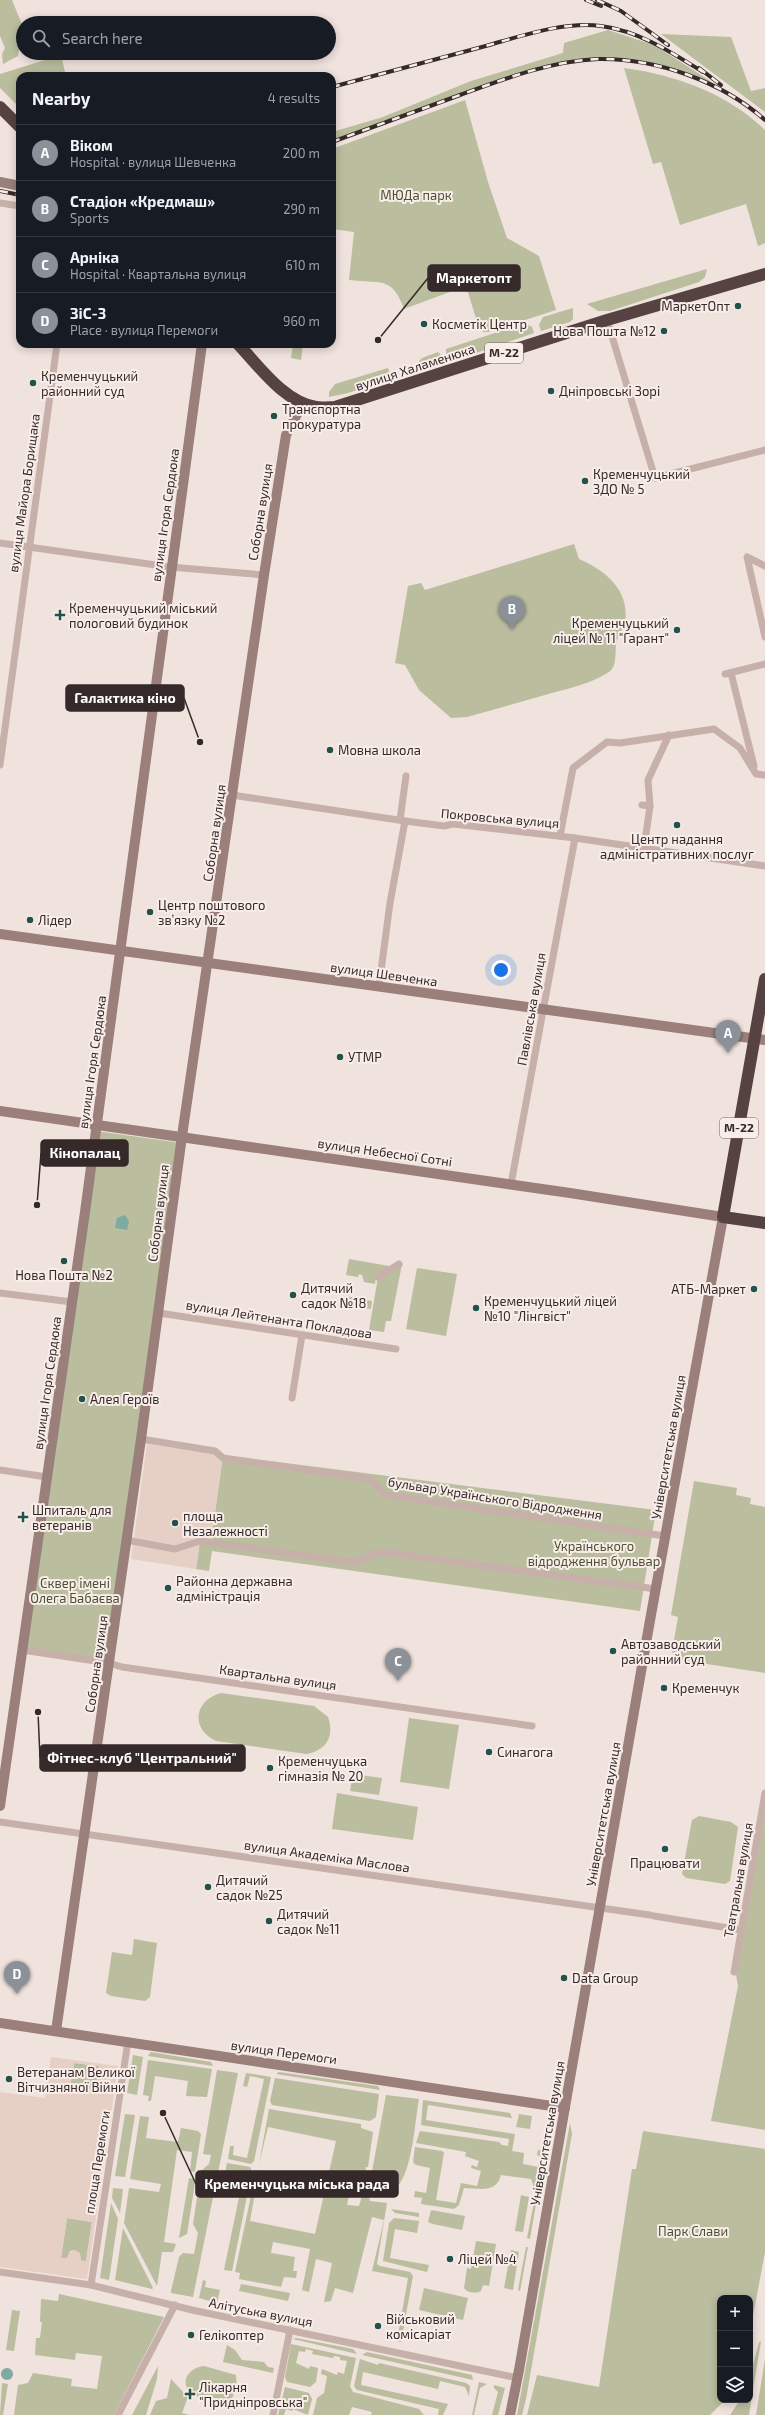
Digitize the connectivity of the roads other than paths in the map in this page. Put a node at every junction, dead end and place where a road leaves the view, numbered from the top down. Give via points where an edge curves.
1 (0, 107) edge
2 (16, 123) edge
3 (0, 182) edge
4 (16, 185) edge
5 (0, 203) edge
6 (16, 205) edge
7 (765, 274) edge
8 (607, 320) junction
9 (56, 348) edge
10 (201, 348) edge
11 (242, 348) edge
12 (303, 403) junction
13 (765, 450) edge
14 (0, 543) edge
15 (28, 547) junction
16 (765, 566) edge
17 (170, 567) junction
18 (264, 575) junction
19 (765, 637) edge
20 (765, 664) edge
21 (669, 734) junction
22 (0, 765) edge
23 (756, 774) junction
24 (765, 775) edge
25 (406, 776) dead end
26 (232, 795) junction
27 (402, 821) junction
28 (560, 836) junction
29 (575, 838) junction
30 (644, 848) junction
31 (765, 866) edge
32 (0, 934) edge
33 (120, 950) junction
34 (208, 963) junction
35 (765, 979) edge
36 (379, 986) junction
37 (543, 1010) junction
38 (760, 1040) edge
39 (0, 1111) edge
40 (96, 1125) junction
41 (182, 1136) junction
42 (511, 1184) junction
43 (723, 1217) junction
44 (765, 1223) edge
45 (399, 1264) dead end
46 (378, 1277) dead end
47 (0, 1292) edge
48 (72, 1302) junction
49 (158, 1313) junction
50 (302, 1335) junction
51 (396, 1349) dead end
52 (292, 1398) dead end
53 (142, 1439) junction
54 (0, 1470) edge
55 (47, 1477) junction
56 (665, 1536) junction
57 (126, 1540) junction
58 (656, 1589) junction
59 (22, 1650) junction
60 (109, 1663) junction
61 (532, 1726) dead end
62 (765, 1793) edge
63 (0, 1806) edge
64 (0, 1822) edge
65 (84, 1834) junction
66 (600, 1908) junction
67 (741, 1930) junction
68 (734, 1972) dead end
69 (0, 2023) edge
70 (56, 2031) junction
71 (128, 2042) junction
72 (565, 2108) junction
73 (0, 2272) edge
74 (91, 2285) junction
75 (175, 2305) junction
76 (290, 2330) junction
77 (518, 2378) junction
78 (118, 2415) edge
79 (273, 2415) edge
80 (510, 2415) edge

1 - 2 highway
3 - 4 street
5 - 6 street
7 - 8 highway, вулиця Халаменюка / М-22
8 - 12 highway, вулиця Халаменюка / М-22 via 335,407 317,407
8 - 13 street via 655,478
9 - 15 street, вулиця Майора Борищака
10 - 17 street, вулиця Ігоря Сердюка
11 - 12 highway, М-22 via 283,389
12 - 18 street, Соборна вулиця via 286,435
14 - 15 street
15 - 17 street
15 - 22 street, вулиця Майора Борищака
16 - 19 street via 747,557
17 - 18 street
17 - 33 street, вулиця Ігоря Сердюка
18 - 26 street, Соборна вулиця
20 - 23 street via 728,673
21 - 23 street via 714,729 740,748
21 - 28 street via 620,743 608,742 573,768
21 - 30 street via 648,780
23 - 24 street
25 - 27 street
26 - 27 street, Покровська вулиця
26 - 34 street, Соборна вулиця
27 - 28 street, Покровська вулиця
27 - 36 street
28 - 29 street, Покровська вулиця
29 - 30 street, Покровська вулиця
29 - 37 street, Павлівська вулиця
30 - 31 street, Покровська вулиця
32 - 33 street, вулиця Шевченка
33 - 34 street, вулиця Шевченка
33 - 40 street, вулиця Ігоря Сердюка
34 - 36 street, вулиця Шевченка
34 - 41 street, Соборна вулиця
35 - 38 highway, М-22
36 - 37 street, вулиця Шевченка
37 - 38 street, вулиця Шевченка
37 - 42 street, Павлівська вулиця
38 - 43 highway, М-22
39 - 40 street, вулиця Небесної Сотні
40 - 41 street, вулиця Небесної Сотні
40 - 48 street, вулиця Ігоря Сердюка
41 - 42 street, вулиця Небесної Сотні
41 - 49 street, Соборна вулиця
42 - 43 street, вулиця Небесної Сотні
43 - 44 highway, вулиця Небесної Сотні
43 - 56 street, Університетська вулиця
45 - 46 street
47 - 48 street
48 - 55 street, вулиця Ігоря Сердюка
49 - 50 street, вулиця Лейтенанта Покладова
49 - 53 street, Соборна вулиця
50 - 51 street, вулиця Лейтенанта Покладова
50 - 52 street
53 - 56 street, бульвар Українського Відродження via 215,1451 223,1458 370,1478 385,1495
53 - 57 street, Соборна вулиця
54 - 55 street
55 - 59 street, вулиця Ігоря Сердюка
56 - 58 street, Університетська вулиця
57 - 58 street via 175,1548 200,1541 352,1562 363,1561 373,1553 380,1552
57 - 60 street, Соборна вулиця
58 - 66 street, Університетська вулиця
59 - 60 street, Квартальна вулиця
59 - 63 street, вулиця Ігоря Сердюка
60 - 61 street, Квартальна вулиця via 122,1668
60 - 65 street, Соборна вулиця
62 - 67 street, Театральна вулиця
64 - 65 street, вулиця Академіка Маслова
65 - 66 street, вулиця Академіка Маслова
65 - 70 street, Соборна вулиця
66 - 67 street, вулиця Академіка Маслова
66 - 72 street, Університетська вулиця
67 - 68 street, Театральна вулиця
69 - 70 street, вулиця Перемоги
70 - 71 street, вулиця Перемоги
71 - 72 street, вулиця Перемоги
71 - 74 street, площа Перемоги
72 - 77 street, Університетська вулиця
73 - 74 street, Алітуська вулиця
74 - 75 street, Алітуська вулиця
75 - 76 street, Алітуська вулиця
75 - 78 street
76 - 77 street, Алітуська вулиця
76 - 79 street
77 - 80 street, Університетська вулиця

